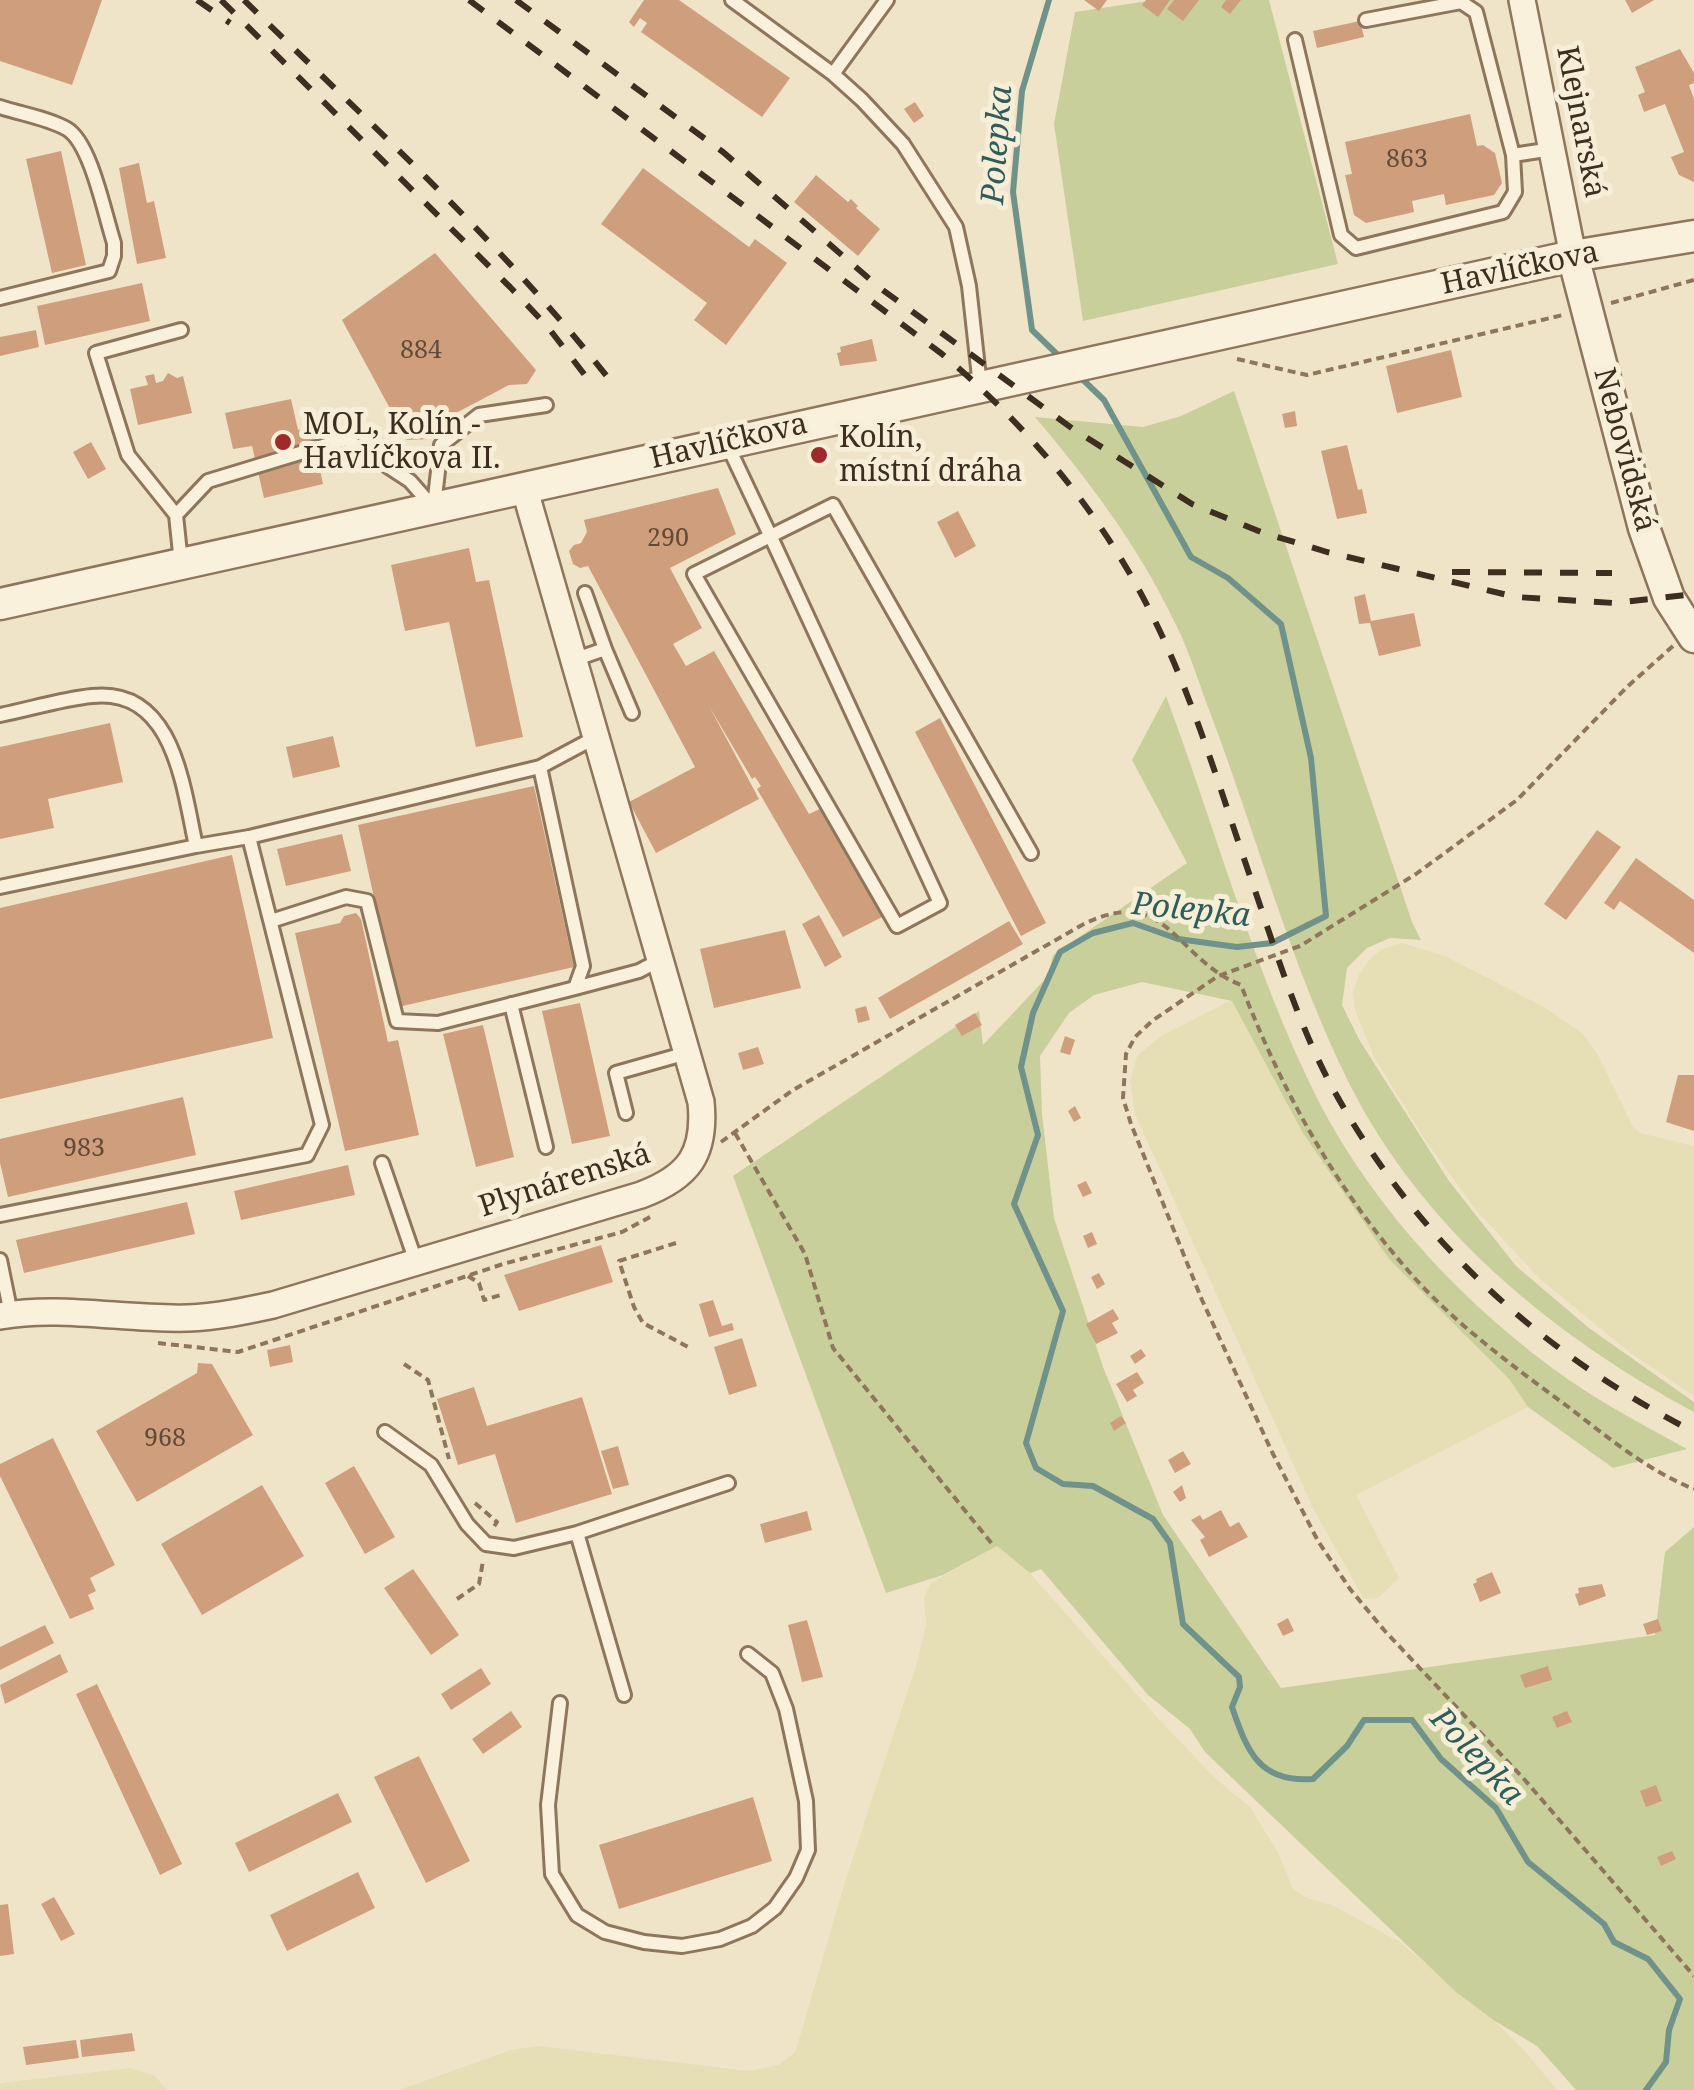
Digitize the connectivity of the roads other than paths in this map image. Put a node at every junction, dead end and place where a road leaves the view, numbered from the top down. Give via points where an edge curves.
1 (732, 0) edge
2 (887, 0) edge
3 (1522, 0) edge
4 (1366, 20) dead end
5 (1295, 40) dead end
6 (833, 74) junction
7 (0, 107) edge
8 (1552, 149) junction
9 (1514, 155) junction
10 (1688, 241) edge
11 (1573, 256) junction
12 (0, 298) edge
13 (180, 330) dead end
14 (980, 386) junction
15 (546, 405) dead end
16 (727, 444) junction
17 (524, 488) junction
18 (434, 508) junction
19 (176, 516) junction
20 (770, 535) junction
21 (181, 564) junction
22 (586, 593) dead end
23 (0, 604) edge
24 (1693, 636) edge
25 (605, 650) junction
26 (574, 660) junction
27 (632, 713) dead end
28 (0, 715) edge
29 (581, 745) junction
30 (540, 768) junction
31 (249, 837) junction
32 (196, 846) junction
33 (1030, 854) dead end
34 (0, 888) edge
35 (270, 921) junction
36 (642, 968) junction
37 (574, 988) junction
38 (512, 1004) junction
39 (687, 1052) junction
40 (626, 1113) dead end
41 (546, 1147) dead end
42 (382, 1163) dead end
43 (0, 1216) edge
44 (0, 1260) edge
45 (416, 1262) junction
46 (4, 1299) edge
47 (385, 1432) dead end
48 (728, 1484) dead end
49 (577, 1532) junction
50 (748, 1654) dead end
51 (624, 1696) dead end
52 (560, 1703) dead end

1 - 6 lane
2 - 6 lane
3 - 8 street, Klejnarská
4 - 9 lane via 1461,2 1476,12
5 - 9 lane via 1341,235 1356,248 1502,212 1515,192
6 - 14 lane via 903,144 956,227
7 - 12 lane via 75,135 114,256 109,272
8 - 9 lane
8 - 11 street, Klejnarská
10 - 11 street, Havlíčkova
11 - 14 street, Havlíčkova
11 - 24 street, Nebovidská via 1644,528 1669,598
13 - 19 lane via 96,353 128,455
14 - 16 street, Havlíčkova
15 - 18 lane via 479,414 441,445
16 - 17 street, Havlíčkova
16 - 20 lane
17 - 18 street, Havlíčkova
17 - 26 street, Plynárenská
18 - 19 lane via 410,482 346,439 208,481
18 - 21 street, Havlíčkova
19 - 21 lane
20 - 20 lane via 694,574 898,926 940,904
20 - 33 lane via 834,505
21 - 23 street, Havlíčkova
22 - 25 lane
25 - 26 lane
25 - 27 lane
26 - 29 street, Plynárenská
28 - 32 lane via 95,696 127,698 167,736
29 - 30 lane
29 - 36 street, Plynárenská
30 - 31 lane
30 - 37 lane via 584,966
31 - 32 lane
31 - 35 lane
32 - 34 lane
35 - 38 lane via 346,898 367,901 397,1021 438,1022
35 - 43 lane via 322,1124 307,1155
36 - 37 lane
36 - 39 street, Plynárenská
37 - 38 lane
38 - 41 lane
39 - 40 lane via 616,1073
39 - 45 street, Plynárenská via 703,1123 692,1162 678,1177
42 - 45 lane
44 - 46 lane
45 - 46 street, Plynárenská via 273,1305 186,1318
47 - 49 lane via 432,1465 486,1544 514,1548
48 - 49 lane
49 - 51 lane
50 - 52 lane via 772,1673 786,1709 806,1801 808,1850 775,1908 720,1939 682,1946 644,1942 605,1932 577,1915 552,1874 548,1804

